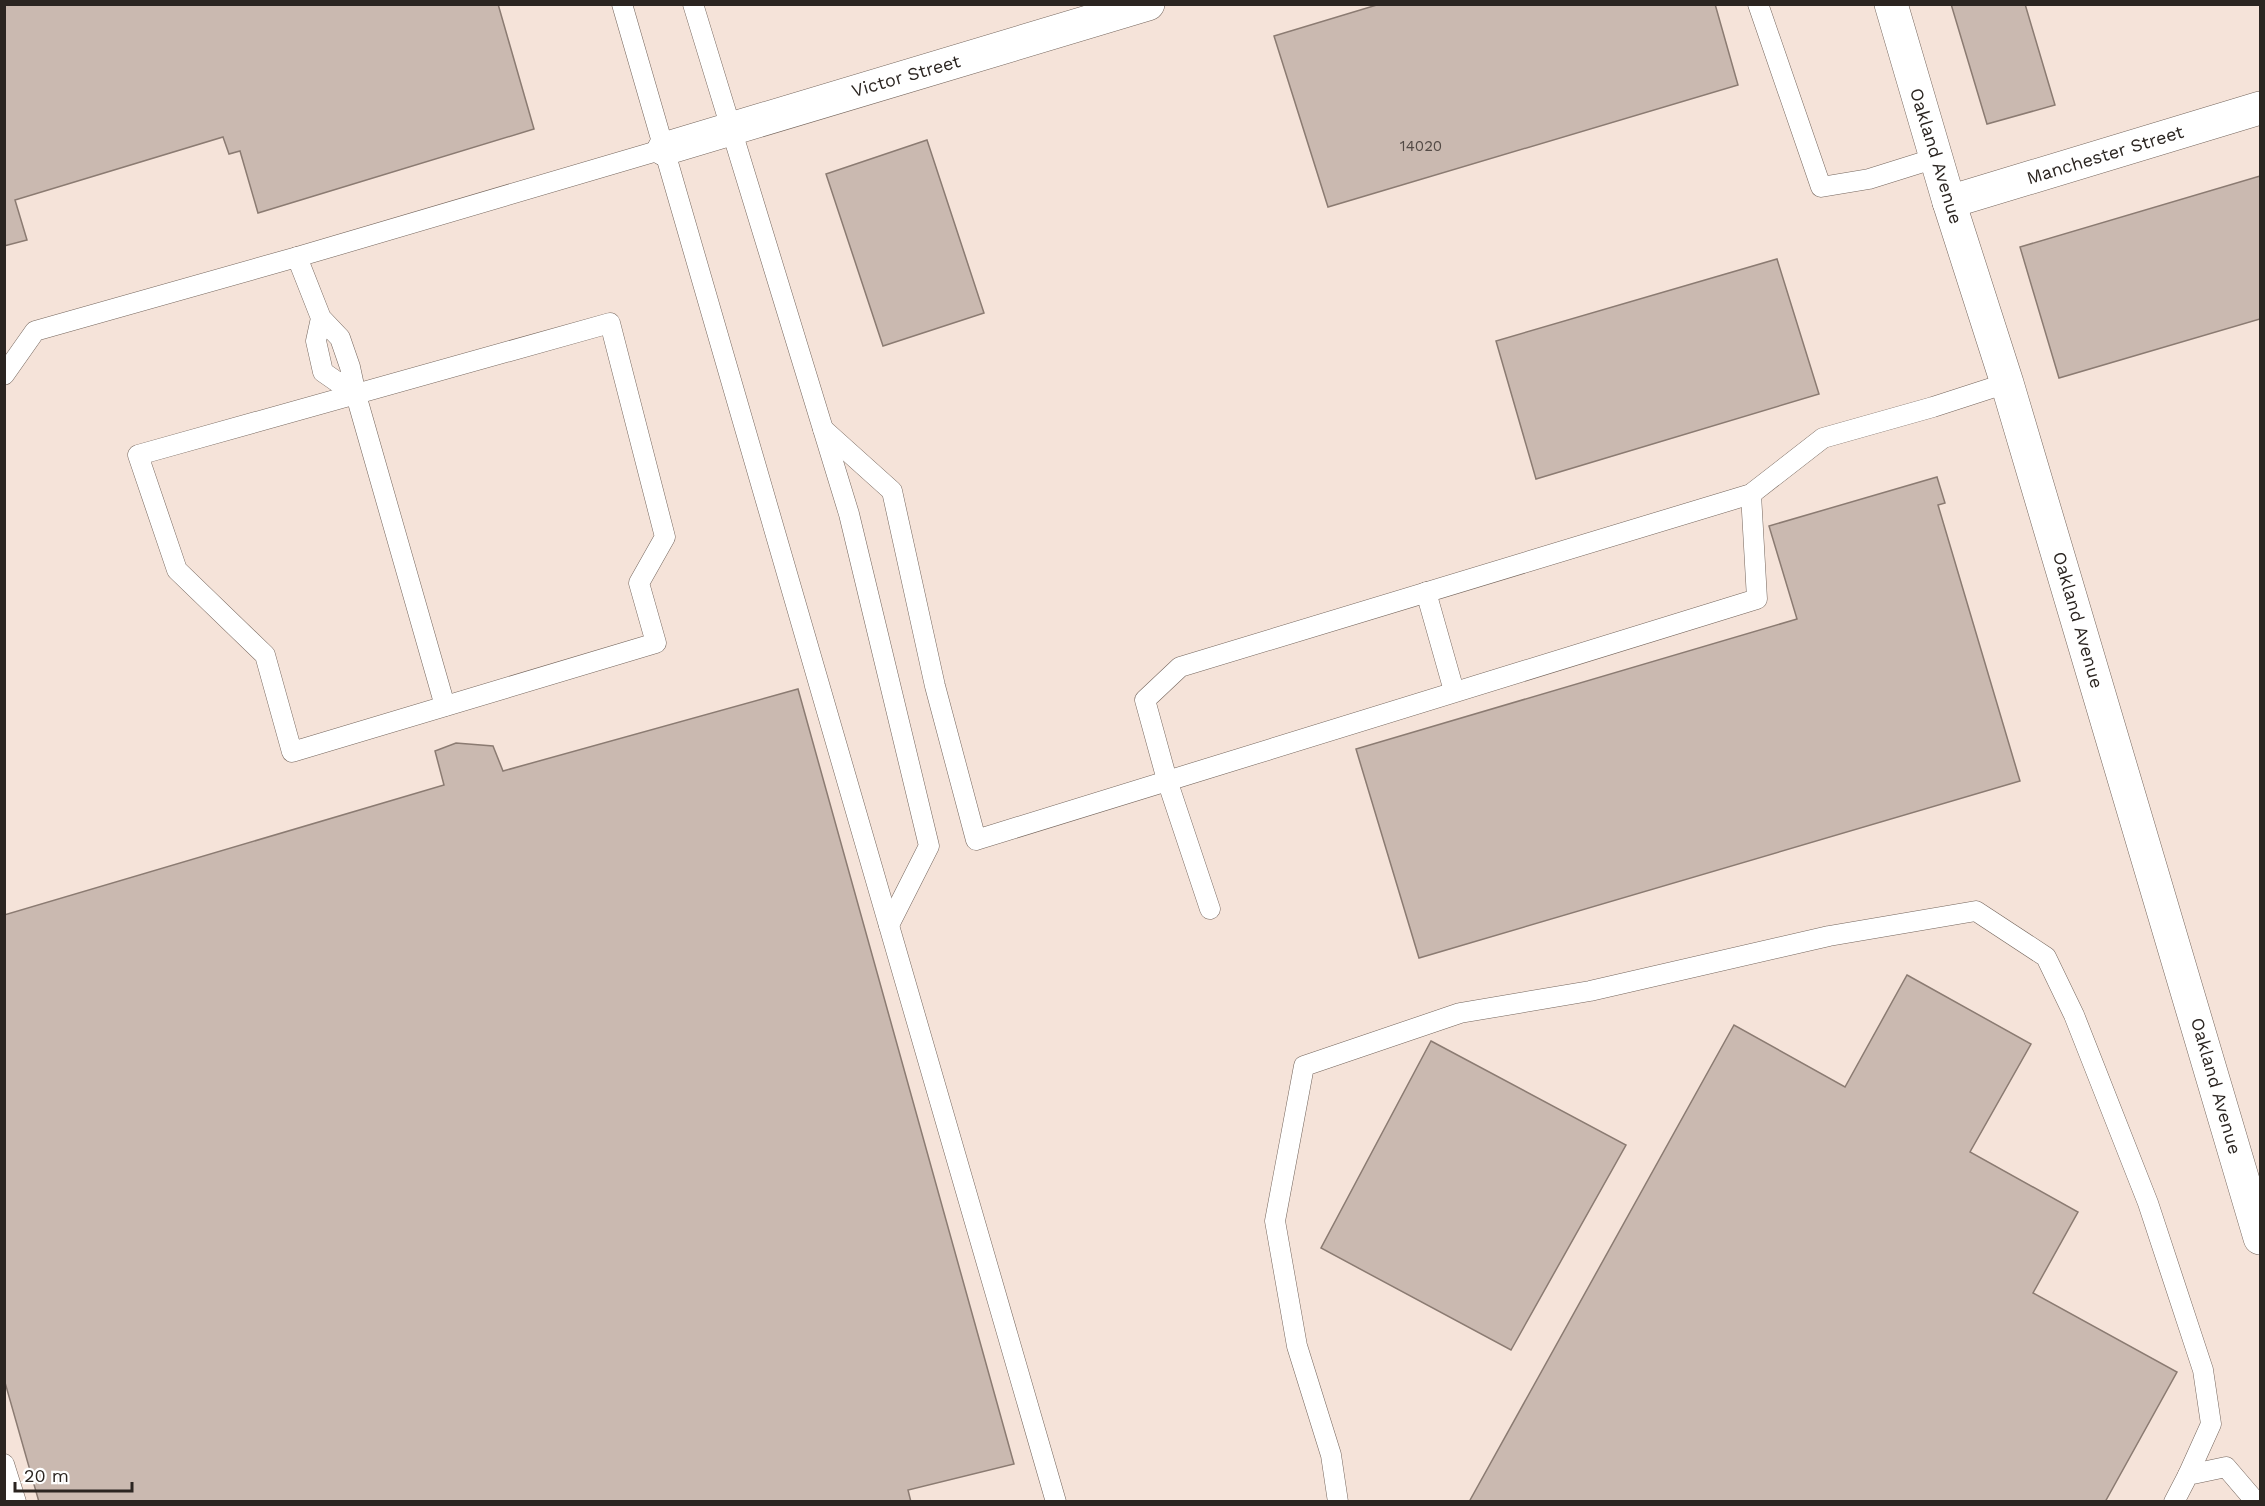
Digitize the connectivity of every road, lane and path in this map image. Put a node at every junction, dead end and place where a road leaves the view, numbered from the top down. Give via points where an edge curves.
1 (622, 4) edge
2 (693, 4) edge
3 (1148, 4) edge
4 (1758, 4) edge
5 (1891, 4) edge
6 (2260, 108) edge
7 (730, 128) junction
8 (664, 149) junction
9 (1936, 158) junction
10 (1949, 202) junction
11 (297, 257) junction
12 (321, 318) junction
13 (4, 375) edge
14 (2007, 383) junction
15 (356, 395) junction
16 (823, 429) junction
17 (1751, 494) junction
18 (1426, 592) junction
19 (1454, 692) junction
20 (446, 706) junction
21 (1167, 780) junction
22 (1210, 909) dead end
23 (889, 925) junction
24 (2260, 1238) edge
25 (4, 1464) edge
26 (2188, 1475) junction
27 (16, 1502) edge
28 (1056, 1502) edge
29 (1338, 1502) edge
30 (2174, 1502) edge
31 (2256, 1502) edge

1 - 8 lane
2 - 7 lane
3 - 7 street, Victor Street
4 - 9 lane via 1821,187 1869,179
5 - 9 street, Oakland Avenue
6 - 10 street, Manchester Street
7 - 8 street, Victor Street
7 - 16 lane
8 - 11 lane
8 - 23 lane
9 - 10 street, Oakland Avenue
10 - 14 street, Oakland Avenue
11 - 12 lane
11 - 13 lane via 35,331
12 - 15 lane via 340,338
12 - 15 lane via 316,341 323,372
14 - 17 lane via 1823,438
14 - 24 street, Oakland Avenue
15 - 20 lane
15 - 20 lane via 138,456 177,570 265,656 292,752
15 - 20 lane via 610,323 664,537 639,583 656,644
16 - 21 lane via 892,491 935,686 976,840
16 - 23 lane via 849,514 929,846
17 - 18 lane
17 - 19 lane via 1757,599
18 - 19 lane
18 - 21 lane via 1180,667 1144,700
19 - 21 lane
21 - 22 lane
23 - 28 lane
25 - 27 lane
26 - 29 lane via 2211,1424 2203,1370 2148,1203 2074,1015 2046,957 1976,910 1829,936 1590,991 1460,1013 1304,1066 1275,1221 1297,1346 1331,1455
26 - 30 lane
26 - 31 lane via 2226,1467

